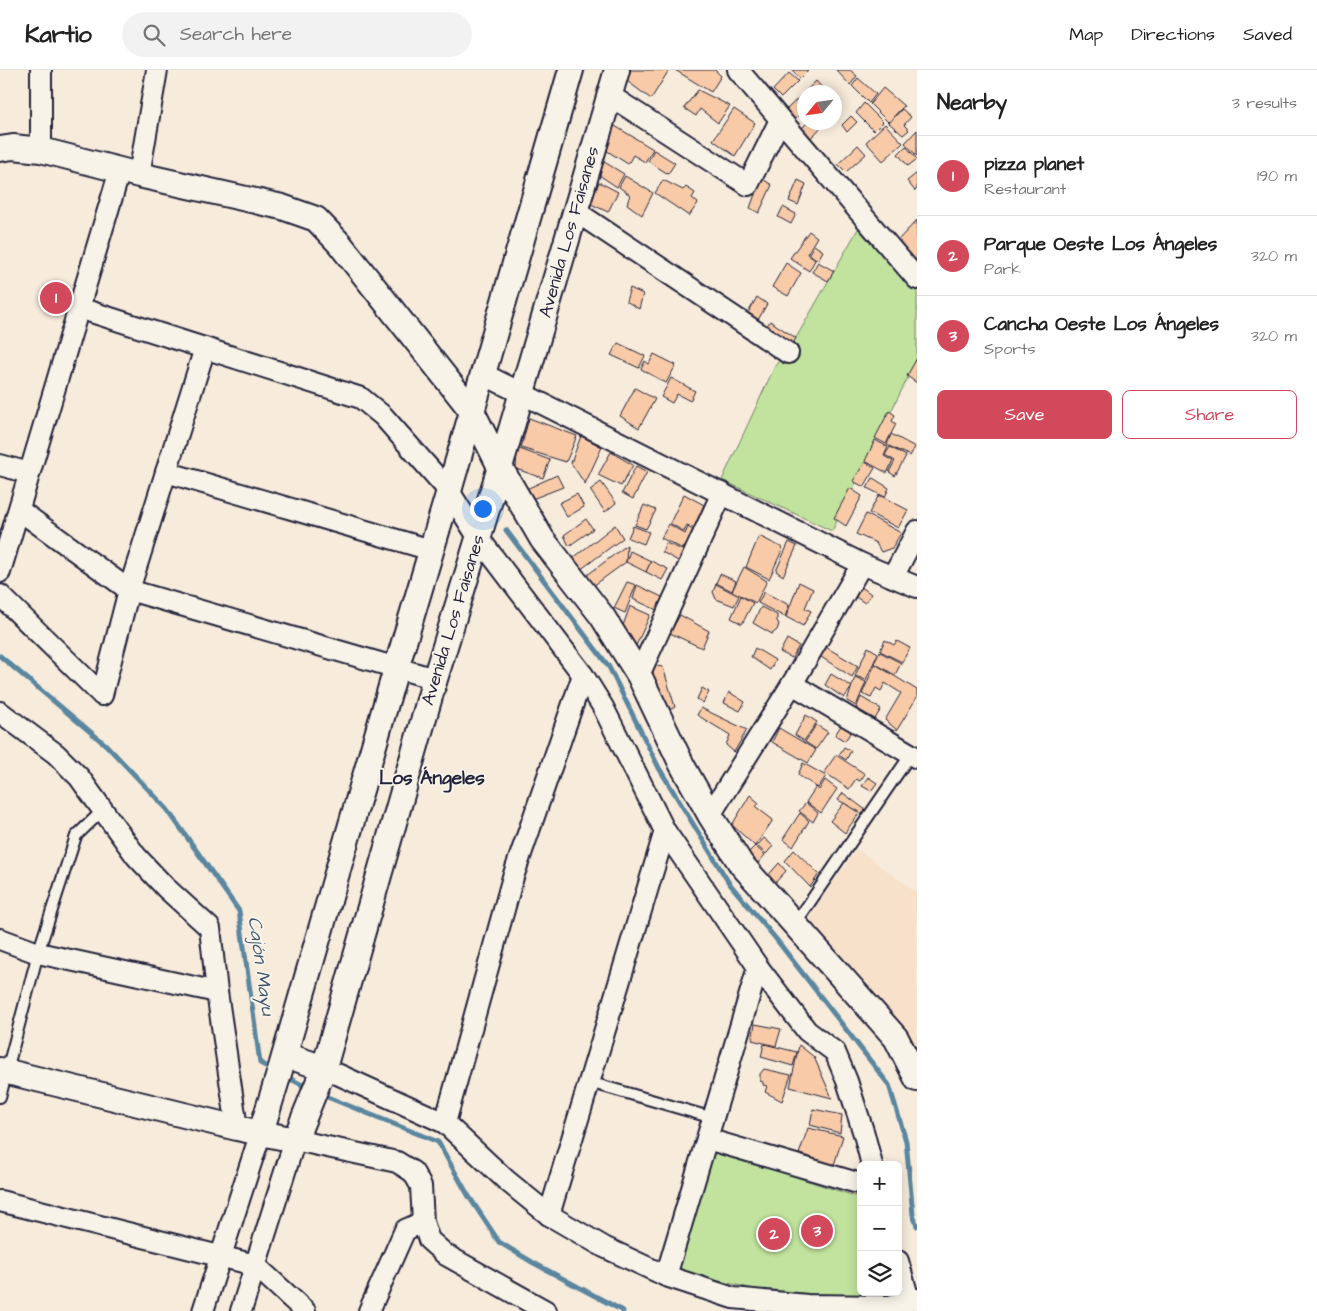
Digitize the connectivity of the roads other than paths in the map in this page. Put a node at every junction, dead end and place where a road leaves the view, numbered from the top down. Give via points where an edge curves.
1 (41, 70) edge
2 (157, 70) edge
3 (571, 70) edge
4 (617, 70) edge
5 (738, 70) edge
6 (609, 95) junction
7 (780, 120) junction
8 (0, 149) edge
9 (42, 150) junction
10 (129, 172) junction
11 (575, 211) junction
12 (917, 278) edge
13 (79, 308) junction
14 (205, 348) junction
15 (788, 352) dead end
16 (483, 374) junction
17 (522, 393) junction
18 (472, 410) junction
19 (0, 465) edge
20 (500, 467) junction
21 (166, 472) junction
22 (29, 473) junction
23 (449, 491) junction
24 (722, 493) junction
25 (19, 510) junction
26 (917, 531) edge
27 (478, 537) junction
28 (431, 550) junction
29 (862, 564) junction
30 (0, 572) edge
31 (893, 577) junction
32 (917, 587) edge
33 (128, 590) junction
34 (0, 595) edge
35 (396, 669) junction
36 (583, 675) junction
37 (639, 675) junction
38 (435, 679) junction
39 (792, 684) junction
40 (0, 712) edge
41 (914, 756) edge
42 (102, 811) junction
43 (710, 815) junction
44 (665, 831) junction
45 (794, 924) junction
46 (0, 939) edge
47 (38, 952) junction
48 (758, 967) junction
49 (217, 992) junction
50 (281, 1068) junction
51 (3, 1071) edge
52 (917, 1079) edge
53 (589, 1082) junction
54 (318, 1084) junction
55 (0, 1097) edge
56 (713, 1118) junction
57 (445, 1123) junction
58 (237, 1128) junction
59 (261, 1132) junction
60 (707, 1138) junction
61 (295, 1140) junction
62 (871, 1161) edge
63 (857, 1183) edge
64 (0, 1201) edge
65 (549, 1215) junction
66 (422, 1222) junction
67 (221, 1256) junction
68 (256, 1265) junction
69 (902, 1271) edge
70 (666, 1276) junction
71 (913, 1299) edge
72 (204, 1311) edge
73 (241, 1311) edge
74 (305, 1311) edge
75 (369, 1311) edge
76 (546, 1311) edge

1 - 9 street
2 - 10 street
3 - 16 street
4 - 6 street, Avenida Los Faisanes
5 - 7 street
6 - 7 street via 748,185
6 - 11 street, Avenida Los Faisanes
7 - 12 street
8 - 9 street
9 - 10 street
10 - 13 street
10 - 18 street via 282,207 316,219 339,243
11 - 15 street
11 - 17 street, Avenida Los Faisanes
13 - 14 street
13 - 22 street
14 - 21 street
14 - 23 street via 361,398 384,416
16 - 17 street
16 - 18 street
17 - 20 street, Avenida Los Faisanes
17 - 24 street
18 - 20 street
18 - 23 street
19 - 22 street
20 - 27 street, Avenida Los Faisanes
20 - 37 street via 542,539 602,616
21 - 28 street
21 - 33 street
22 - 25 street
23 - 27 street
23 - 28 street
24 - 29 street
24 - 37 street
25 - 30 street
25 - 33 street
26 - 31 street
27 - 36 street
27 - 38 street, Avenida Los Faisanes
28 - 35 street
29 - 31 street
29 - 39 street
31 - 32 street
33 - 34 street via 102,695
33 - 35 street
35 - 38 street
35 - 50 street
36 - 44 street via 603,707
36 - 57 street via 513,877
37 - 43 street
38 - 54 street, Avenida Los Faisanes
39 - 41 street
39 - 43 street
40 - 42 street via 56,754 79,777
41 - 45 lane
42 - 47 lane via 76,836
42 - 49 street via 136,856 210,928
43 - 45 street via 741,864
44 - 48 street
44 - 53 street
45 - 52 street via 896,1038
46 - 47 street
47 - 49 street
47 - 51 lane
48 - 56 street
48 - 62 street via 807,1032 835,1052
49 - 58 street
50 - 54 street
50 - 59 street
51 - 55 lane
51 - 58 street
53 - 56 lane
53 - 65 street
54 - 57 street
54 - 61 street, Avenida Los Faisanes
56 - 60 street
57 - 65 street
58 - 59 street
59 - 61 street
59 - 67 street
60 - 63 street
60 - 70 street
61 - 66 street via 397,1162 413,1172 421,1186
61 - 68 street
64 - 67 street
65 - 70 street via 604,1247
66 - 75 street via 405,1230
66 - 76 street via 430,1240 446,1255
67 - 68 street
67 - 72 street
68 - 73 street
68 - 74 street
69 - 71 street
70 - 71 street via 733,1298 889,1306

